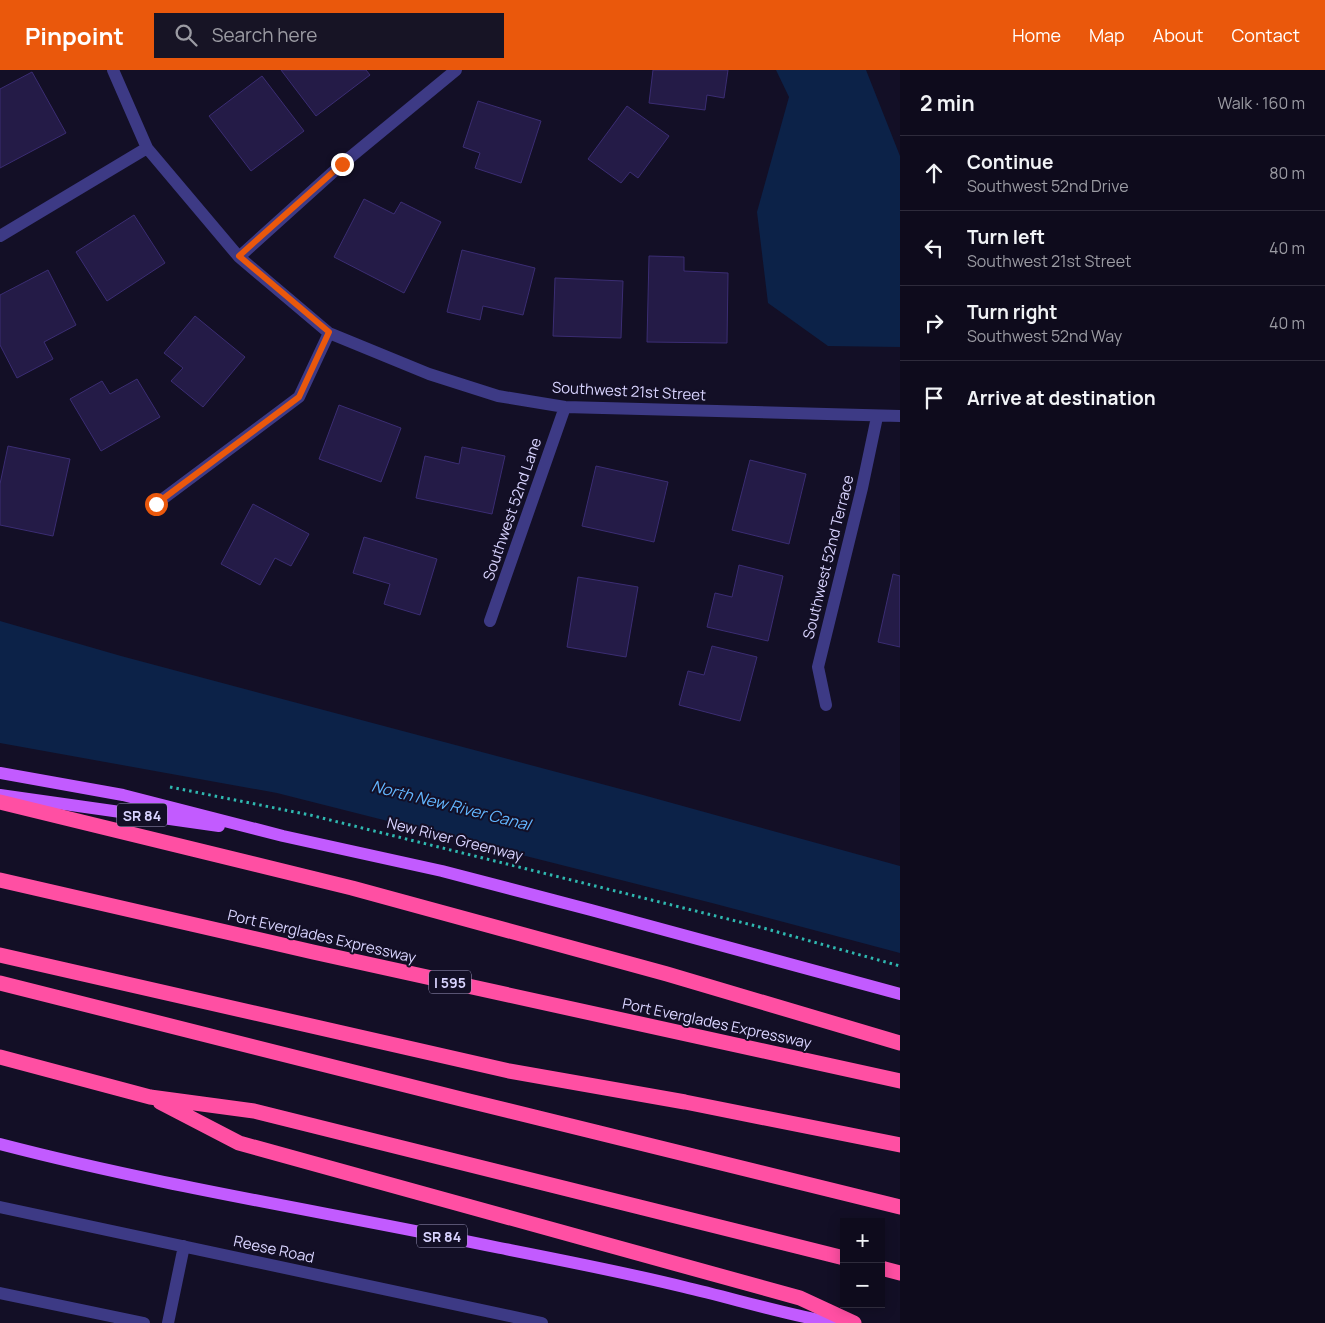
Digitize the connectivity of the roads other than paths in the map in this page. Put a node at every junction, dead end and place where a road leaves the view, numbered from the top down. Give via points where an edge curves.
1 (113, 70) edge
2 (456, 70) edge
3 (147, 148) junction
4 (0, 236) edge
5 (239, 256) junction
6 (329, 332) junction
7 (565, 407) junction
8 (900, 416) edge
9 (877, 417) junction
10 (156, 504) dead end
11 (490, 621) dead end
12 (826, 705) dead end
13 (0, 772) edge
14 (0, 795) edge
15 (0, 802) edge
16 (283, 836) junction
17 (0, 880) edge
18 (0, 955) edge
19 (0, 983) edge
20 (900, 994) edge
21 (900, 1043) edge
22 (0, 1057) edge
23 (900, 1081) edge
24 (150, 1097) junction
25 (0, 1144) edge
26 (900, 1145) edge
27 (0, 1207) edge
28 (900, 1208) edge
29 (184, 1246) junction
30 (840, 1257) edge
31 (885, 1269) edge
32 (900, 1272) edge
33 (0, 1293) edge
34 (144, 1323) edge
35 (168, 1323) edge
36 (542, 1323) edge
37 (834, 1323) edge
38 (854, 1323) edge

1 - 3 street, Southwest 21st Street
2 - 5 street via 342,164
3 - 4 street
3 - 5 street, Southwest 21st Street
5 - 6 street, Southwest 21st Street
6 - 7 street, Southwest 21st Street via 429,374 498,396
6 - 10 street via 299,397
7 - 9 street, Southwest 21st Street
7 - 11 street, Southwest 52nd Lane
8 - 9 street, Southwest 21st Street
9 - 12 street, Southwest 52nd Terrace via 818,666
13 - 16 main road via 123,794
14 - 16 main road, SR 84
15 - 21 highway via 352,888 667,974
16 - 20 main road, SR 84 via 514,889
17 - 23 highway, Port Everglades Expressway / I 595
18 - 26 highway via 509,1071
19 - 28 highway
22 - 24 highway
24 - 30 highway via 254,1111
24 - 38 highway via 239,1143 800,1298
25 - 37 main road, SR 84 via 208,1192 604,1269 793,1316
27 - 29 street, Reese Road
29 - 35 street
29 - 36 street, Reese Road
31 - 32 highway
33 - 34 street

